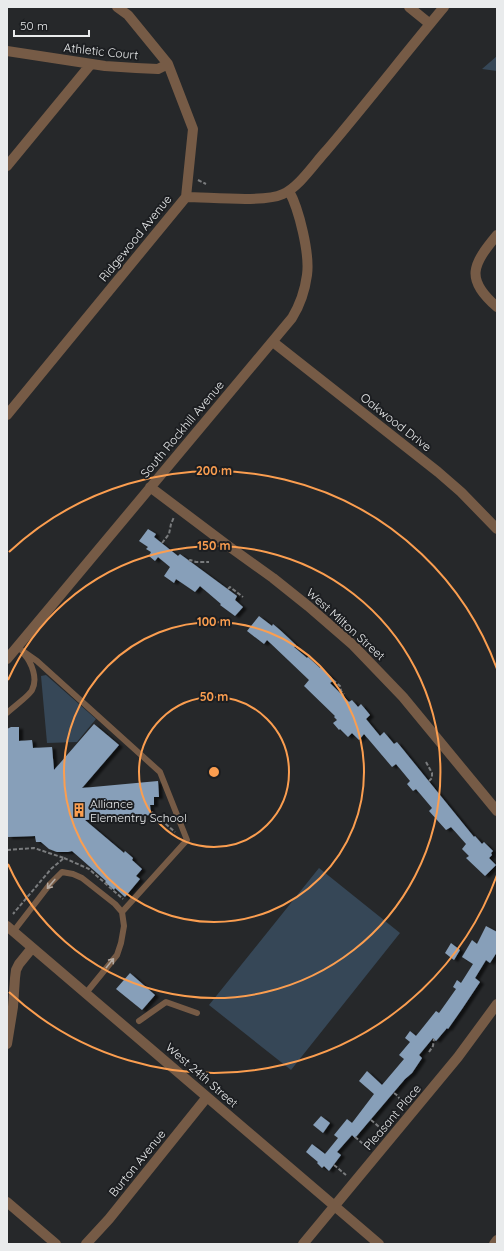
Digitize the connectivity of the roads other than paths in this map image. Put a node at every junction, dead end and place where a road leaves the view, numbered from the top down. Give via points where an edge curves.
1 (117, 7) edge
2 (409, 7) edge
3 (444, 7) edge
4 (430, 24) junction
5 (7, 51) edge
6 (91, 64) junction
7 (168, 64) junction
8 (7, 166) edge
9 (289, 191) junction
10 (186, 196) junction
11 (497, 235) edge
12 (497, 307) edge
13 (273, 342) junction
14 (7, 415) edge
15 (150, 487) junction
16 (497, 529) edge
17 (17, 647) junction
18 (7, 659) edge
19 (7, 713) edge
20 (497, 811) edge
21 (122, 912) junction
22 (10, 929) edge
23 (32, 948) junction
24 (86, 993) junction
25 (497, 1004) edge
26 (196, 1012) dead end
27 (139, 1021) dead end
28 (7, 1044) edge
29 (207, 1097) junction
30 (7, 1202) edge
31 (335, 1206) junction
32 (497, 1240) edge
33 (56, 1244) edge
34 (86, 1244) edge
35 (303, 1244) edge
36 (379, 1244) edge
37 (494, 1244) edge

1 - 7 street via 128,16
2 - 4 street
3 - 4 street, Ridgewood Avenue
4 - 9 street, Ridgewood Avenue via 335,140
5 - 6 street, Athletic Court
6 - 7 street, Athletic Court via 158,69
6 - 8 street
7 - 10 street via 193,130
9 - 10 street, Ridgewood Avenue via 275,196 250,198
9 - 13 street, South Rockhill Avenue via 301,224 307,273 299,307
10 - 14 street, Ridgewood Avenue
11 - 12 street via 480,257 475,275 482,293
13 - 15 street, South Rockhill Avenue
13 - 16 street, Oakwood Drive via 438,472
15 - 17 street, South Rockhill Avenue
15 - 20 street, West Milton Street via 297,596 354,645 403,697
17 - 18 street, South Rockhill Avenue
17 - 19 lane via 26,656 34,679 32,690
17 - 21 lane via 37,661 160,772 187,840
21 -> 22 lane via 82,878 62,872
24 -> 21 lane via 117,955 124,926
22 - 23 street, West 24th Street
23 - 24 street, West 24th Street
23 - 28 street via 16,970
24 - 29 street, West 24th Street
25 - 31 street, Pleasant Place via 458,1057
26 - 27 lane via 166,1002
29 - 31 street, West 24th Street
29 - 34 street, Burton Avenue
30 - 33 street
31 - 35 street, Pleasant Place
31 - 36 street, West 24th Street
32 - 37 street

